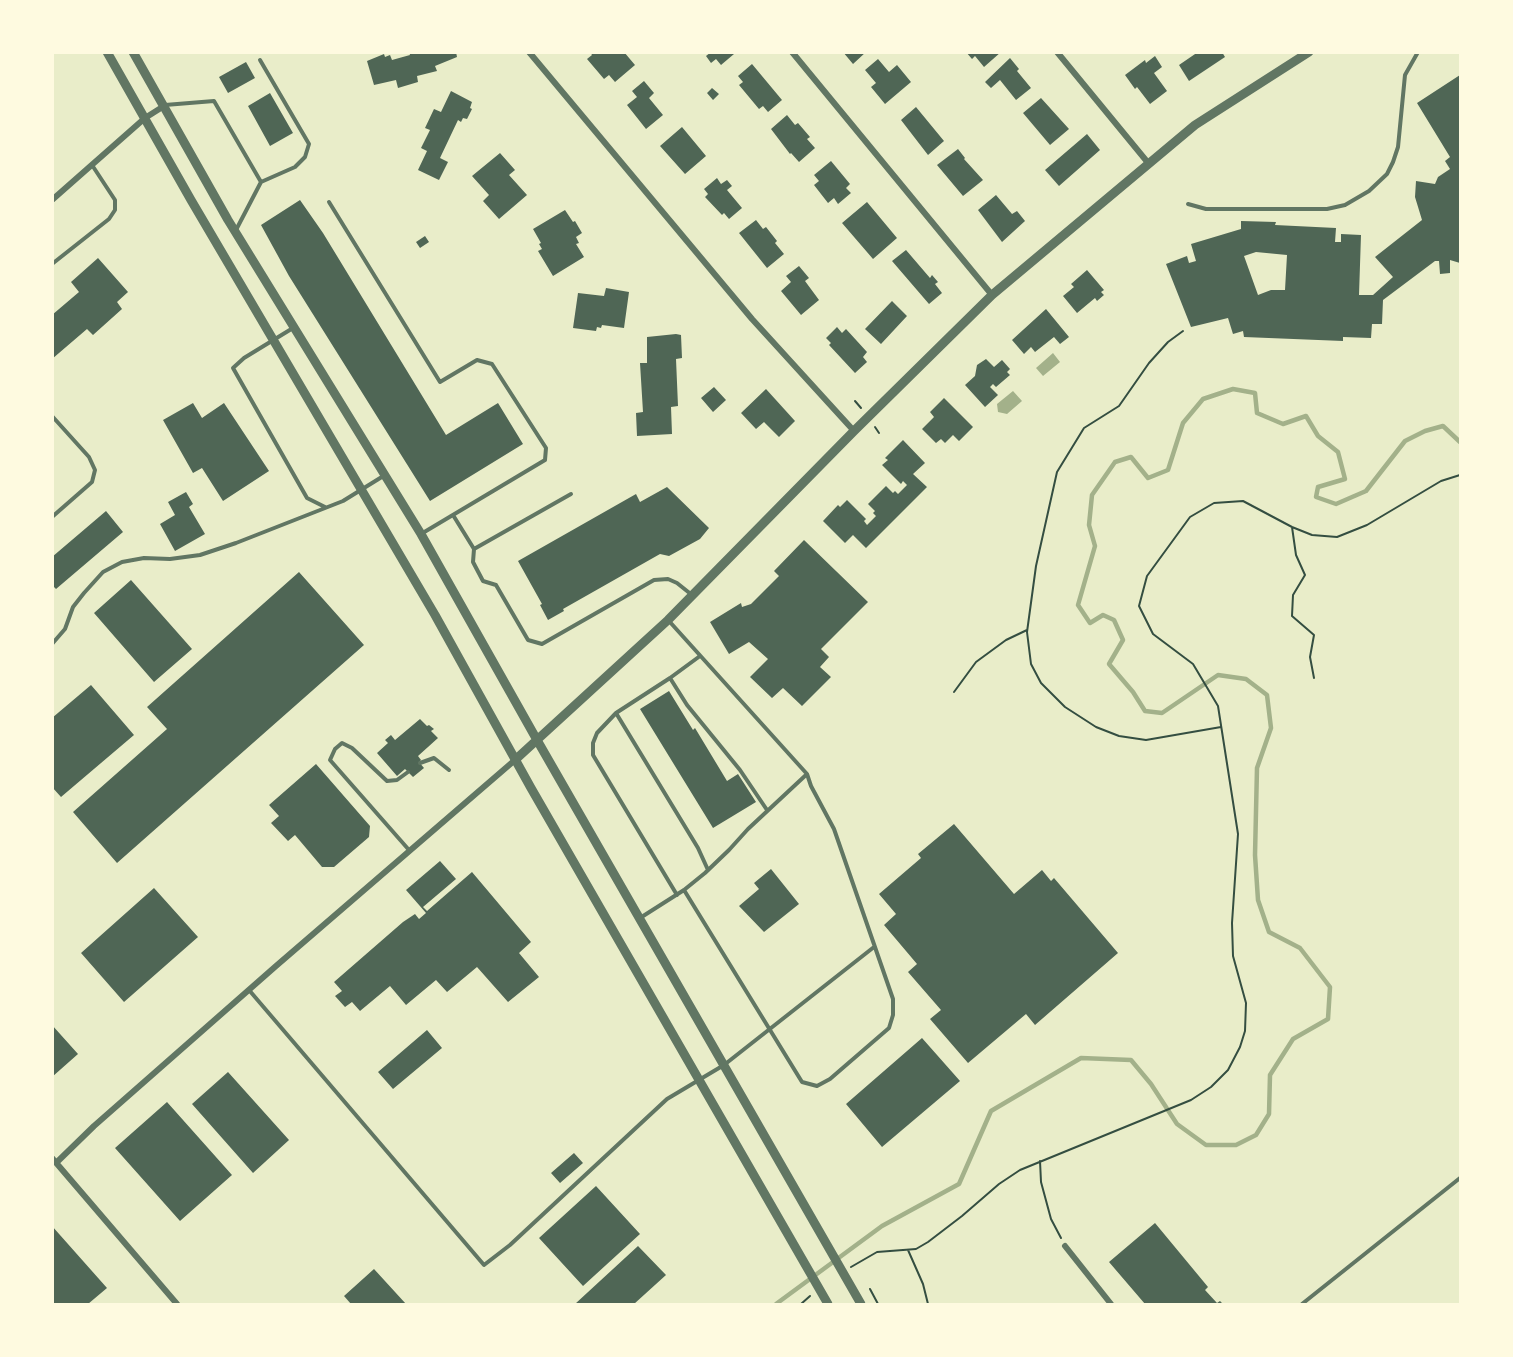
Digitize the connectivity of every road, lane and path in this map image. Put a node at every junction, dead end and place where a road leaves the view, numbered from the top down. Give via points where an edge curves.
1 (107, 52) edge
2 (133, 52) edge
3 (529, 52) edge
4 (792, 52) edge
5 (1057, 52) edge
6 (1309, 52) edge
7 (1418, 52) edge
8 (260, 60) dead end
9 (164, 106) junction
10 (145, 118) junction
11 (1149, 164) junction
12 (92, 165) junction
13 (261, 182) junction
14 (52, 200) edge
15 (329, 202) dead end
16 (1188, 204) dead end
17 (236, 231) junction
18 (52, 264) edge
19 (992, 294) junction
20 (294, 327) junction
21 (1183, 331) dead end
22 (274, 340) junction
23 (52, 416) edge
24 (854, 431) junction
25 (385, 475) junction
26 (1461, 475) edge
27 (362, 490) junction
28 (571, 494) dead end
29 (326, 508) junction
30 (54, 514) edge
31 (453, 515) junction
32 (1292, 527) junction
33 (421, 534) junction
34 (474, 549) junction
35 (692, 596) junction
36 (668, 620) junction
37 (1027, 630) junction
38 (52, 644) edge
39 (700, 656) junction
40 (670, 678) junction
41 (1314, 678) dead end
42 (954, 692) dead end
43 (616, 713) junction
44 (1221, 727) junction
45 (537, 740) junction
46 (515, 760) junction
47 (420, 763) dead end
48 (449, 770) dead end
49 (408, 772) dead end
50 (807, 774) junction
51 (767, 810) junction
52 (409, 850) junction
53 (708, 870) junction
54 (684, 890) junction
55 (677, 895) junction
56 (640, 918) junction
57 (874, 947) junction
58 (249, 990) junction
59 (769, 1029) junction
60 (724, 1065) junction
61 (699, 1081) junction
62 (54, 1160) edge
63 (1040, 1161) junction
64 (1461, 1178) edge
65 (1065, 1246) joint
66 (908, 1250) junction
67 (849, 1268) dead end
68 (870, 1289) dead end
69 (815, 1292) dead end
70 (827, 1304) edge
71 (177, 1305) edge
72 (801, 1305) edge
73 (861, 1305) edge
74 (878, 1305) edge
75 (928, 1305) edge
76 (1111, 1305) edge
77 (1302, 1305) edge

1 - 10 street
2 - 9 street
3 - 24 street via 752,319
4 - 19 street
5 - 11 street
6 - 11 street via 1195,125
7 - 16 lane via 1406,75 1394,162 1370,191 1345,205 1327,209 1206,209
8 - 13 lane via 309,144 305,157 295,167
9 - 10 street
9 - 13 lane via 214,101
9 - 17 street
10 - 12 street
10 - 22 street
11 - 19 street
12 - 14 street
12 - 18 lane via 115,200 115,210
13 - 17 lane
15 - 31 lane via 440,382 477,360 492,364 546,448 545,460
17 - 20 street
19 - 24 street
20 - 22 lane
20 - 25 street
21 - 37 path via 1149,363 1119,406 1084,428 1058,472 1036,566
22 - 27 street
22 - 29 lane via 233,368 307,498
23 - 30 lane via 89,457 95,470 92,482
24 - 35 street
25 - 27 lane
25 - 33 street
26 - 32 path via 1441,481 1367,525 1337,537 1312,535
27 - 29 lane
27 - 46 street
28 - 34 lane
29 - 38 lane via 200,555 122,562 104,572 84,593 73,607 65,629
31 - 33 lane
31 - 34 lane
32 - 41 path via 1296,555 1305,575 1293,596 1292,616 1314,635 1310,657
32 - 44 path via 1242,501 1214,503 1190,517 1147,576 1139,606 1154,634 1193,664 1218,706
33 - 45 street
34 - 35 lane via 473,562 483,581 496,585 528,640 542,644 654,580 668,579
35 - 36 street
36 - 39 lane
36 - 45 street
37 - 42 path via 976,662
37 - 44 path via 1031,664 1041,683 1065,707 1096,727 1146,740
39 - 40 lane
39 - 50 lane
40 - 43 lane
40 - 51 lane
43 - 53 lane
43 - 55 lane via 597,733 593,755
44 - 63 path via 1238,834 1232,923 1233,956 1246,1004 1240,1047 1228,1070 1191,1100
45 - 46 street
45 - 56 street
46 - 52 street
46 - 61 street
47 - 48 lane via 434,759
49 - 52 lane via 398,780 387,781 342,743 334,749 330,760
50 - 51 lane
50 - 57 lane via 834,829
51 - 53 lane
52 - 58 street
53 - 54 lane
54 - 55 lane
54 - 59 lane
55 - 56 lane
56 - 60 street
57 - 59 lane
57 - 59 lane via 893,999 890,1028 830,1079 817,1086 802,1082
58 - 61 lane via 484,1264 510,1245 668,1099
58 - 62 street
59 - 60 lane
60 - 61 lane
60 - 73 street
61 - 70 street
62 - 71 street
63 - 65 path via 1051,1219
63 - 66 path via 999,1184 928,1242
64 - 77 lane
65 - 76 street
66 - 67 path via 877,1252
66 - 75 path
68 - 74 path
69 - 72 path

